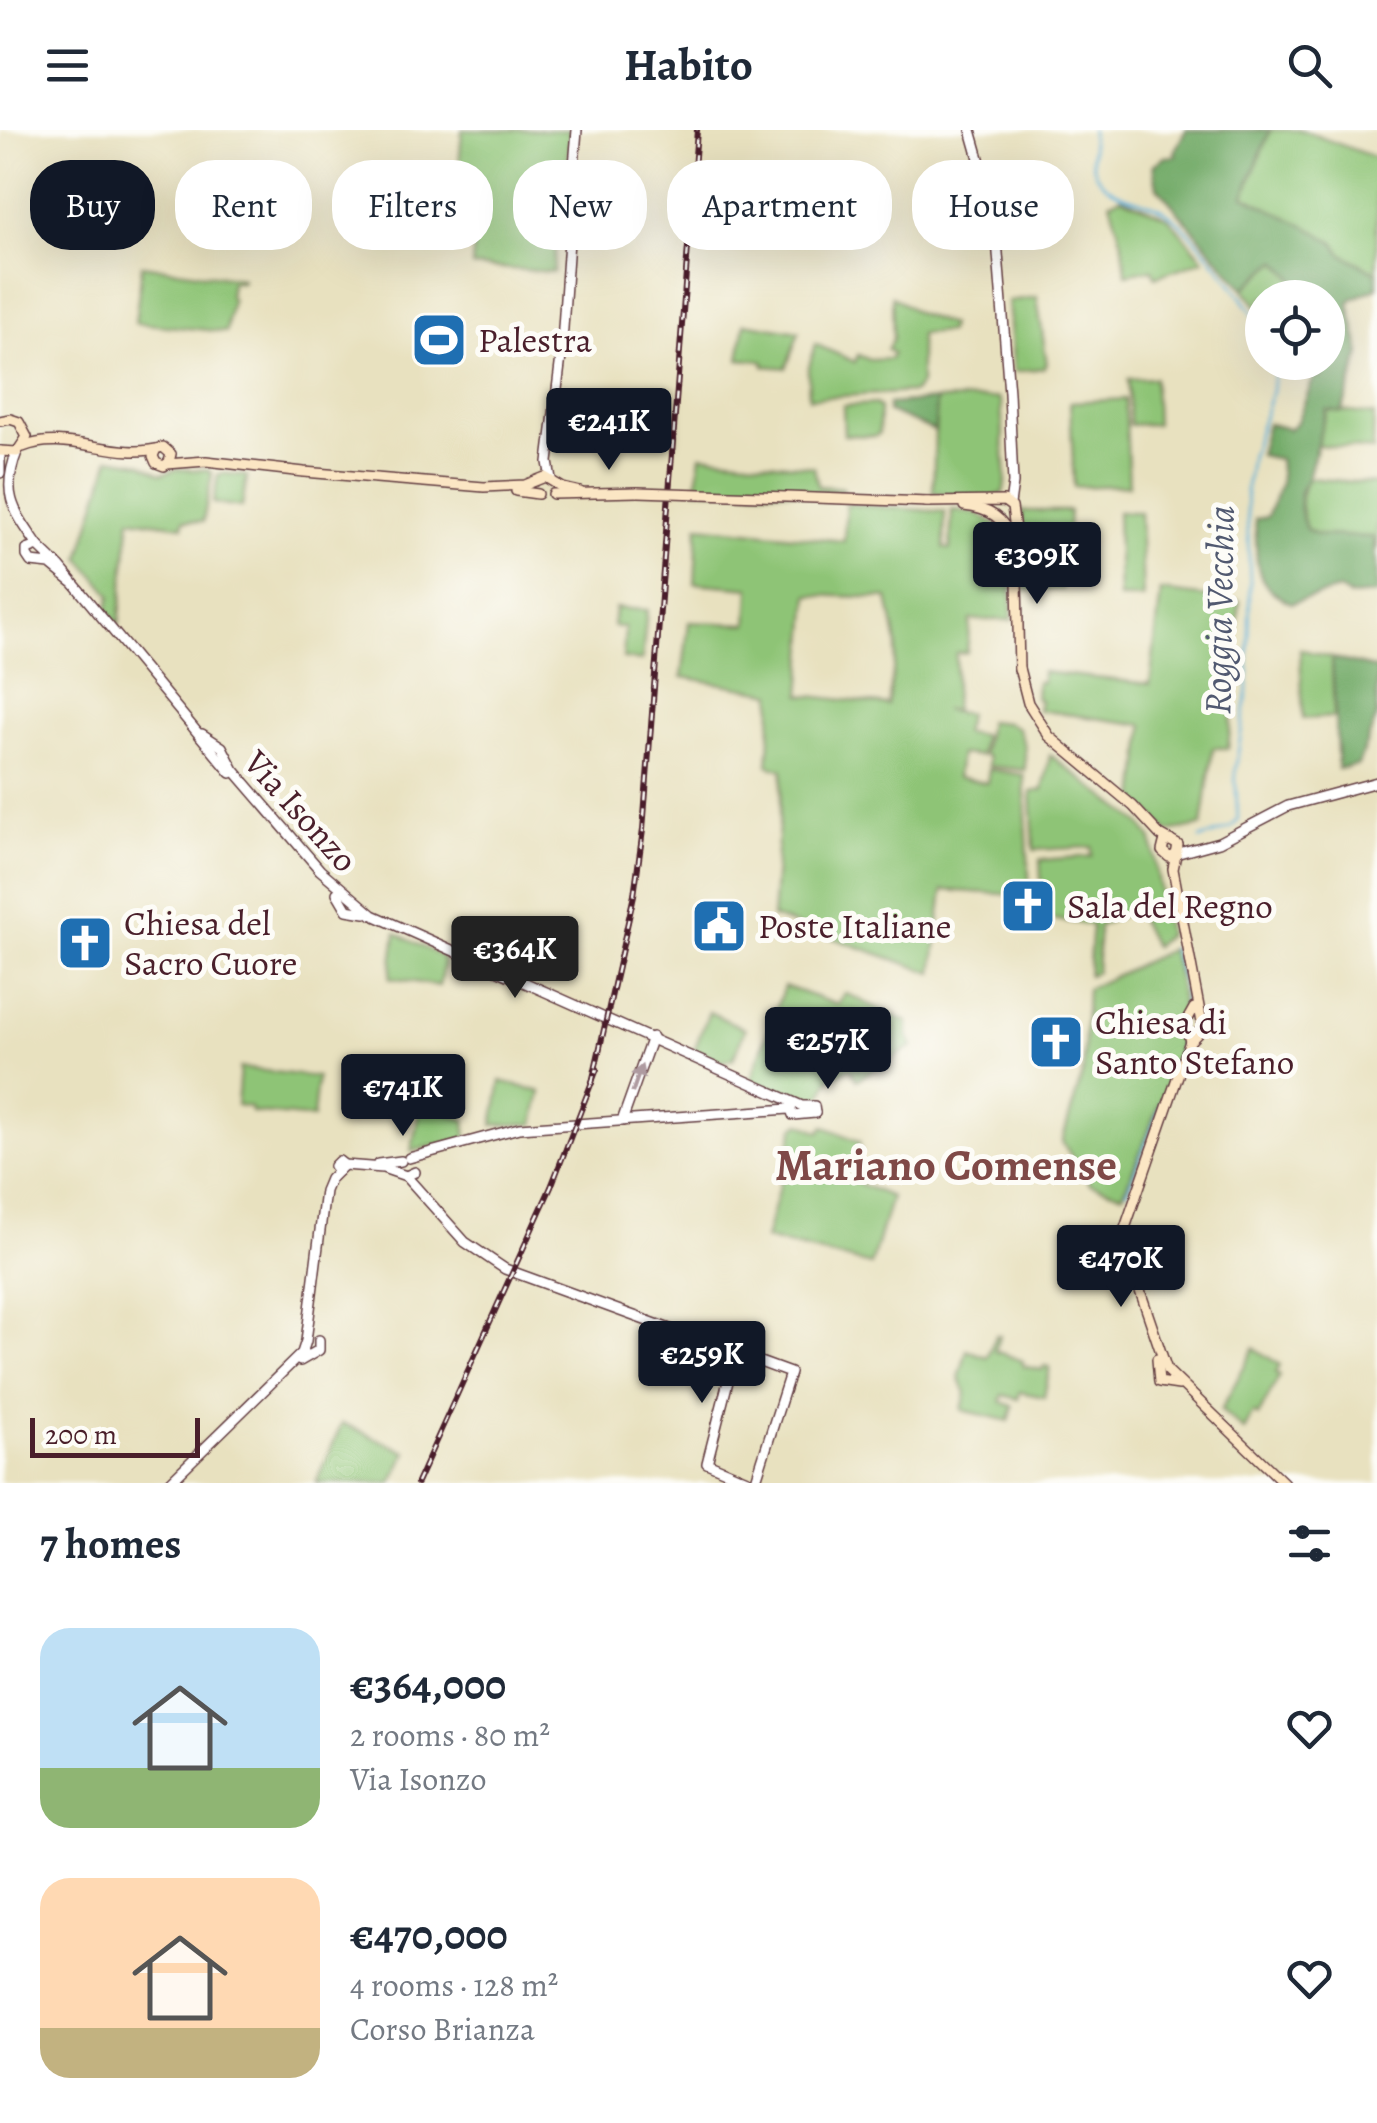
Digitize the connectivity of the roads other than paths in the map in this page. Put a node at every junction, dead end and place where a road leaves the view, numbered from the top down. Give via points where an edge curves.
1 (577, 130) edge
2 (971, 130) edge
3 (0, 421) edge
4 (24, 427) junction
5 (48, 441) junction
6 (20, 450) junction
7 (0, 451) edge
8 (155, 455) junction
9 (169, 459) junction
10 (304, 472) junction
11 (0, 473) edge
12 (546, 480) junction
13 (580, 492) junction
14 (538, 494) junction
15 (553, 494) junction
16 (0, 500) edge
17 (926, 502) junction
18 (1008, 507) junction
19 (998, 517) junction
20 (1015, 548) junction
21 (38, 552) junction
22 (1020, 668) junction
23 (1377, 782) edge
24 (1172, 849) junction
25 (1196, 1018) junction
26 (1191, 1036) junction
27 (652, 1038) junction
28 (622, 1121) junction
29 (442, 1149) junction
30 (405, 1159) junction
31 (370, 1166) junction
32 (411, 1172) junction
33 (309, 1310) junction
34 (308, 1346) junction
35 (735, 1355) junction
36 (169, 1483) edge
37 (754, 1483) edge
38 (1284, 1483) edge

1 - 12 street
2 - 18 street via 995,215 1012,476
3 - 4 main road
4 - 5 main road
4 - 6 main road
5 - 6 main road
5 - 8 main road
6 - 7 main road
6 - 21 street via 6,475 5,498
7 - 11 street
8 - 9 main road via 161,466
8 - 9 main road via 166,448
9 - 10 main road
10 - 12 main road via 476,486
10 - 14 main road
12 - 13 main road
12 - 14 main road
12 - 15 main road
13 - 15 main road
13 - 17 main road, bridge
14 - 15 main road
16 - 21 street
17 - 18 main road
17 - 19 main road
18 - 19 main road
18 - 19 main road via 995,508
18 - 20 main road
19 - 20 main road
20 - 22 main road
21 - 27 street, Via Isonzo via 72,582 339,894
22 - 24 main road via 1028,703 1049,736 1133,806
22 - 24 main road via 1024,700 1041,733
23 - 24 street via 1288,806 1219,842
24 - 25 main road
25 - 26 main road via 1185,1024
25 - 26 main road via 1203,1028
26 - 38 main road via 1121,1241 1167,1375
28 -> 27 street
27 - 28 street, Via Isonzo via 791,1107
28 - 29 street via 519,1128
29 - 30 street
29 - 32 street
30 - 31 street
30 - 32 street via 416,1163
30 - 32 street via 398,1168
31 - 32 street
31 - 33 street via 341,1168 324,1191
32 - 35 street via 464,1242 504,1269
33 - 34 street
33 - 34 street via 320,1340 314,1337
34 - 36 street
35 - 37 street via 707,1463
35 - 37 street via 790,1373

